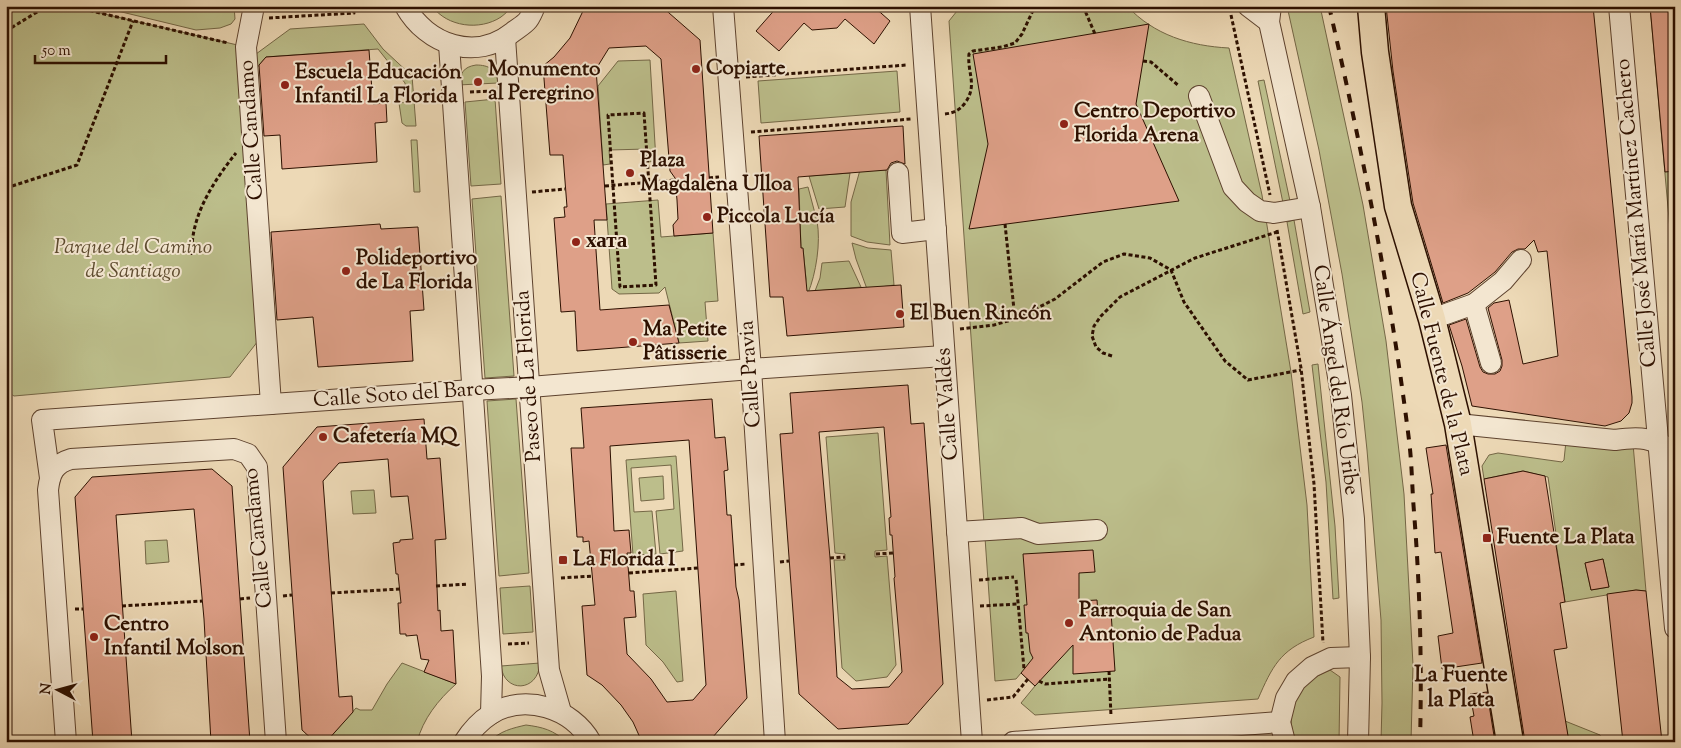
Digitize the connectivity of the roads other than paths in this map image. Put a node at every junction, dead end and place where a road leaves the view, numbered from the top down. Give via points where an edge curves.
1 (405, 6) edge
2 (535, 6) edge
3 (723, 6) edge
4 (920, 6) edge
5 (1248, 6) edge
6 (1371, 6) edge
7 (1619, 6) edge
8 (253, 13) edge
9 (1270, 14) edge
10 (505, 38) junction
11 (449, 44) junction
12 (1199, 96) dead end
13 (898, 173) dead end
14 (1310, 207) junction
15 (936, 229) junction
16 (1521, 260) dead end
17 (1474, 304) junction
18 (1432, 319) junction
19 (944, 356) junction
20 (1491, 363) dead end
21 (751, 369) junction
22 (530, 387) junction
23 (472, 390) junction
24 (271, 404) junction
25 (1458, 424) junction
26 (1666, 447) edge
27 (50, 478) junction
28 (1097, 530) dead end
29 (957, 532) junction
30 (1675, 628) edge
31 (1360, 657) junction
32 (561, 712) junction
33 (491, 714) junction
34 (1280, 722) junction
35 (66, 742) edge
36 (276, 742) edge
37 (464, 742) edge
38 (591, 742) edge
39 (775, 742) edge
40 (972, 742) edge
41 (1013, 742) edge
42 (1285, 742) edge
43 (1358, 742) edge
44 (1510, 742) edge

1 - 11 street via 429,34
2 - 10 street via 527,21
3 - 21 street, Calle Pravia
4 - 15 street, Calle Valdés
5 - 9 street, Calle Ángel del Río Uribe
6 - 18 main road, Calle Fuente de la Plata via 1398,206
7 - 26 street, Calle José María Martínez Cachero
8 - 24 street, Calle Candamo via 246,47
9 - 14 street, Calle Ángel del Río Uribe
10 - 11 street via 478,47
10 - 22 street, Paseo de La Florida
11 - 23 street
12 - 14 street via 1233,186 1247,202 1276,223
13 - 15 street via 902,233
14 - 31 street, Calle Ángel del Río Uribe via 1341,396 1354,519
15 - 19 street, Calle Valdés
16 - 17 street via 1503,281
17 - 18 street
17 - 20 street
18 - 25 main road, Calle Fuente de la Plata
19 - 21 street, Calle Soto del Barco
19 - 29 street, Calle Valdés
21 - 22 street, Calle Soto del Barco
21 - 39 street, Calle Pravia
22 - 23 street, Calle Soto del Barco
22 - 32 street, Paseo de La Florida via 550,670
23 - 24 street, Calle Soto del Barco
23 - 33 street via 492,676
24 - 27 street, Calle Soto del Barco via 42,420
25 - 26 street via 1615,440 1637,437
25 - 44 main road, Calle Fuente de la Plata
26 - 30 street, Calle José María Martínez Cachero
27 - 35 street via 48,490
27 - 36 street, Calle Candamo via 57,465 71,459 234,449 248,454 257,468
28 - 29 street via 1038,534 1022,528
29 - 40 street, Calle Valdés
31 - 34 street via 1331,658 1312,667 1296,681 1286,698
31 - 43 street, Calle Ángel del Río Uribe
32 - 33 street via 527,704 509,706
32 - 38 street via 574,720
33 - 37 street via 472,730
34 - 41 street
34 - 42 street

